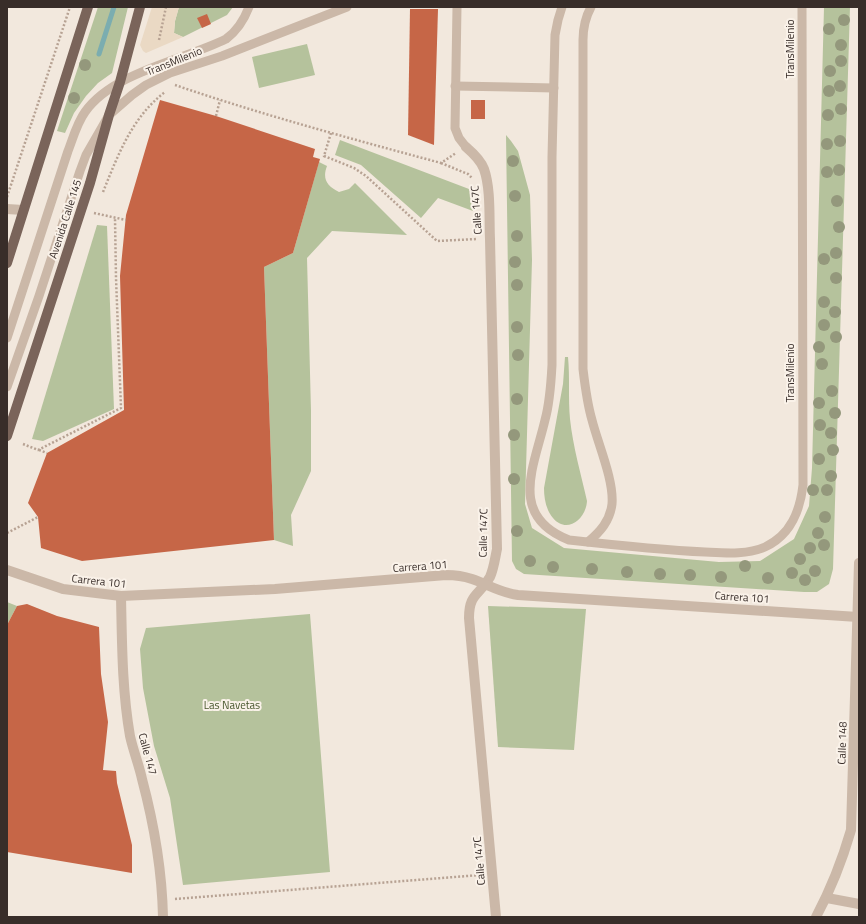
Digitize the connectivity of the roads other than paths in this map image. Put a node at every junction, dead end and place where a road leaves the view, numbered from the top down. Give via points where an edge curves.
1 (88, 7) edge
2 (140, 7) edge
3 (249, 7) edge
4 (347, 7) edge
5 (457, 7) edge
6 (562, 7) edge
7 (591, 7) edge
8 (802, 7) edge
9 (120, 82) junction
10 (456, 86) junction
11 (554, 88) junction
12 (109, 115) junction
13 (466, 146) joint
14 (7, 209) edge
15 (23, 210) junction
16 (7, 263) edge
17 (7, 338) edge
18 (7, 387) edge
19 (7, 436) edge
20 (588, 542) junction
21 (859, 563) edge
22 (7, 570) edge
23 (484, 583) junction
24 (122, 596) junction
25 (859, 617) edge
26 (827, 898) junction
27 (859, 904) edge
28 (163, 917) edge
29 (496, 917) edge
30 (816, 917) edge

1 - 15 main road
2 - 9 main road, Avenida Calle 145
3 - 9 lane, TransMilenio via 235,32 226,39
4 - 12 lane, TransMilenio via 222,56 170,73 146,85
5 - 10 lane
6 - 11 lane, TransMilenio via 555,35
7 - 20 lane via 583,28 584,369 591,419 607,471 612,505 604,526
8 - 20 lane, TransMilenio via 803,485 796,516 777,540 752,551 683,551
9 - 12 main road, Avenida Calle 145
9 - 17 lane, TransMilenio via 92,103 78,124
10 - 11 lane
10 - 13 lane via 455,128
11 - 20 lane, TransMilenio via 552,366 550,398 530,485 530,500 536,517 550,532 569,540
12 - 18 lane, TransMilenio via 86,155 80,171
12 - 19 main road, Avenida Calle 145 via 88,190
13 - 23 street, Calle 147C via 484,169 488,190 497,548 490,577
14 - 15 street
15 - 16 main road
21 - 25 street, Calle 148
22 - 24 street, Carrera 101 via 63,589
23 - 24 street, Carrera 101 via 446,575 276,589
23 - 25 street, Carrera 101 via 518,595
23 - 29 street, Calle 147C via 471,600 469,618
24 - 28 street, Calle 147 via 123,675 130,737 156,836
25 - 26 street, Calle 148 via 851,830
26 - 27 street
26 - 30 street, Calle 148

